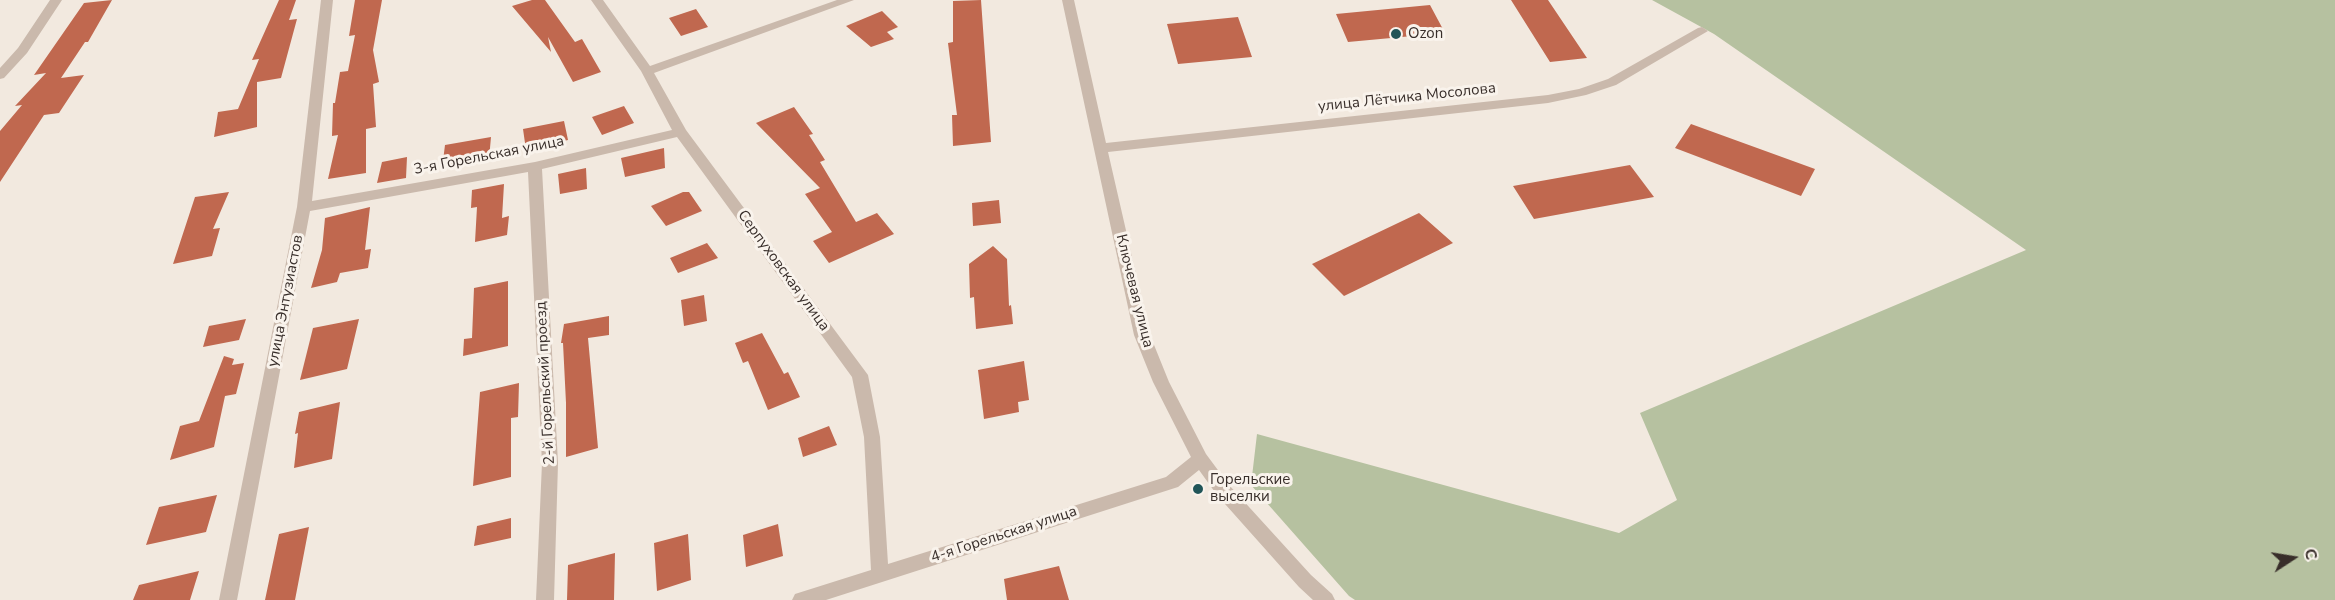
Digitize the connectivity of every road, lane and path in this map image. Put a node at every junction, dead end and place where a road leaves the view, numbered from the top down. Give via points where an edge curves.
1 (56, 0) edge
2 (327, 0) edge
3 (597, 0) edge
4 (848, 0) edge
5 (1068, 0) edge
6 (1702, 31) dead end
7 (647, 70) junction
8 (0, 75) edge
9 (680, 132) junction
10 (1101, 148) junction
11 (535, 166) junction
12 (304, 207) junction
13 (1200, 459) junction
14 (880, 574) junction
15 (809, 599) edge
16 (228, 600) edge
17 (545, 600) edge
18 (1326, 600) edge

1 - 8 street via 23,50
2 - 12 street, улица Энтузиастов
3 - 7 street, Серпуховская улица
4 - 7 street
5 - 10 street, Ключевая улица
6 - 10 street, улица Лётчика Мосолова via 1612,82 1570,94
7 - 9 street, Серпуховская улица
9 - 11 street, 3-я Горельская улица
9 - 14 street, Серпуховская улица via 860,375 872,437
10 - 13 street, Ключевая улица via 1142,334
11 - 12 street, 3-я Горельская улица
11 - 17 street, 2-й Горельский проезд via 550,463
12 - 16 street, улица Энтузиастов
13 - 14 street, 4-я Горельская улица via 1172,482
13 - 18 street, Ключевая улица via 1223,490
14 - 15 street, 4-я Горельская улица

